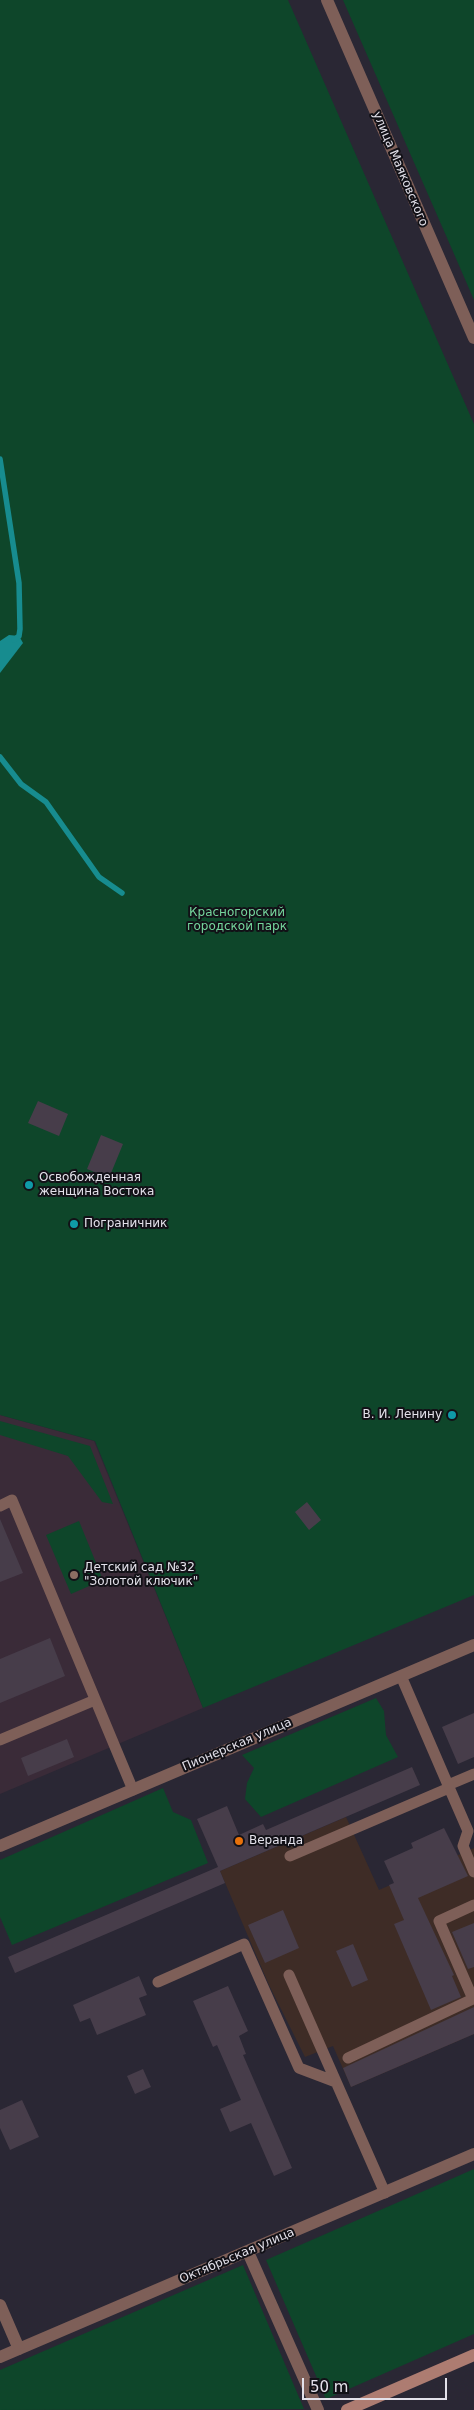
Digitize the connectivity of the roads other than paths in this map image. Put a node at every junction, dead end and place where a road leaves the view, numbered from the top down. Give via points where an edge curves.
1 (327, 0) edge
2 (474, 338) edge
3 (0, 1506) edge
4 (474, 1645) edge
5 (401, 1676) junction
6 (96, 1700) junction
7 (0, 1740) edge
8 (474, 1774) edge
9 (449, 1787) junction
10 (133, 1790) junction
11 (471, 1831) edge
12 (0, 1846) edge
13 (290, 1856) dead end
14 (474, 1872) edge
15 (474, 1905) edge
16 (289, 1975) dead end
17 (158, 1982) dead end
18 (471, 1985) edge
19 (348, 2058) dead end
20 (336, 2082) junction
21 (474, 2154) edge
22 (385, 2193) junction
23 (248, 2252) junction
24 (0, 2305) edge
25 (19, 2349) junction
26 (474, 2355) edge
27 (0, 2357) edge
28 (318, 2410) edge
29 (347, 2410) edge

1 - 2 street, улица Маяковского
3 - 6 lane via 12,1500
4 - 5 street, Пионерская улица
5 - 9 lane
5 - 10 street, Пионерская улица
6 - 7 lane
6 - 10 lane
8 - 9 lane
9 - 11 lane
9 - 13 lane
10 - 12 street, Пионерская улица
11 - 14 lane via 463,1846
15 - 18 lane via 439,1921
16 - 20 lane
17 - 20 lane via 244,1944 299,2068
18 - 19 lane via 473,1999
20 - 22 lane
21 - 22 street, Октябрьская улица
22 - 23 street, Октябрьская улица
23 - 25 street, Октябрьская улица
23 - 28 street
24 - 25 street
25 - 27 street, Октябрьская улица
26 - 29 main road

